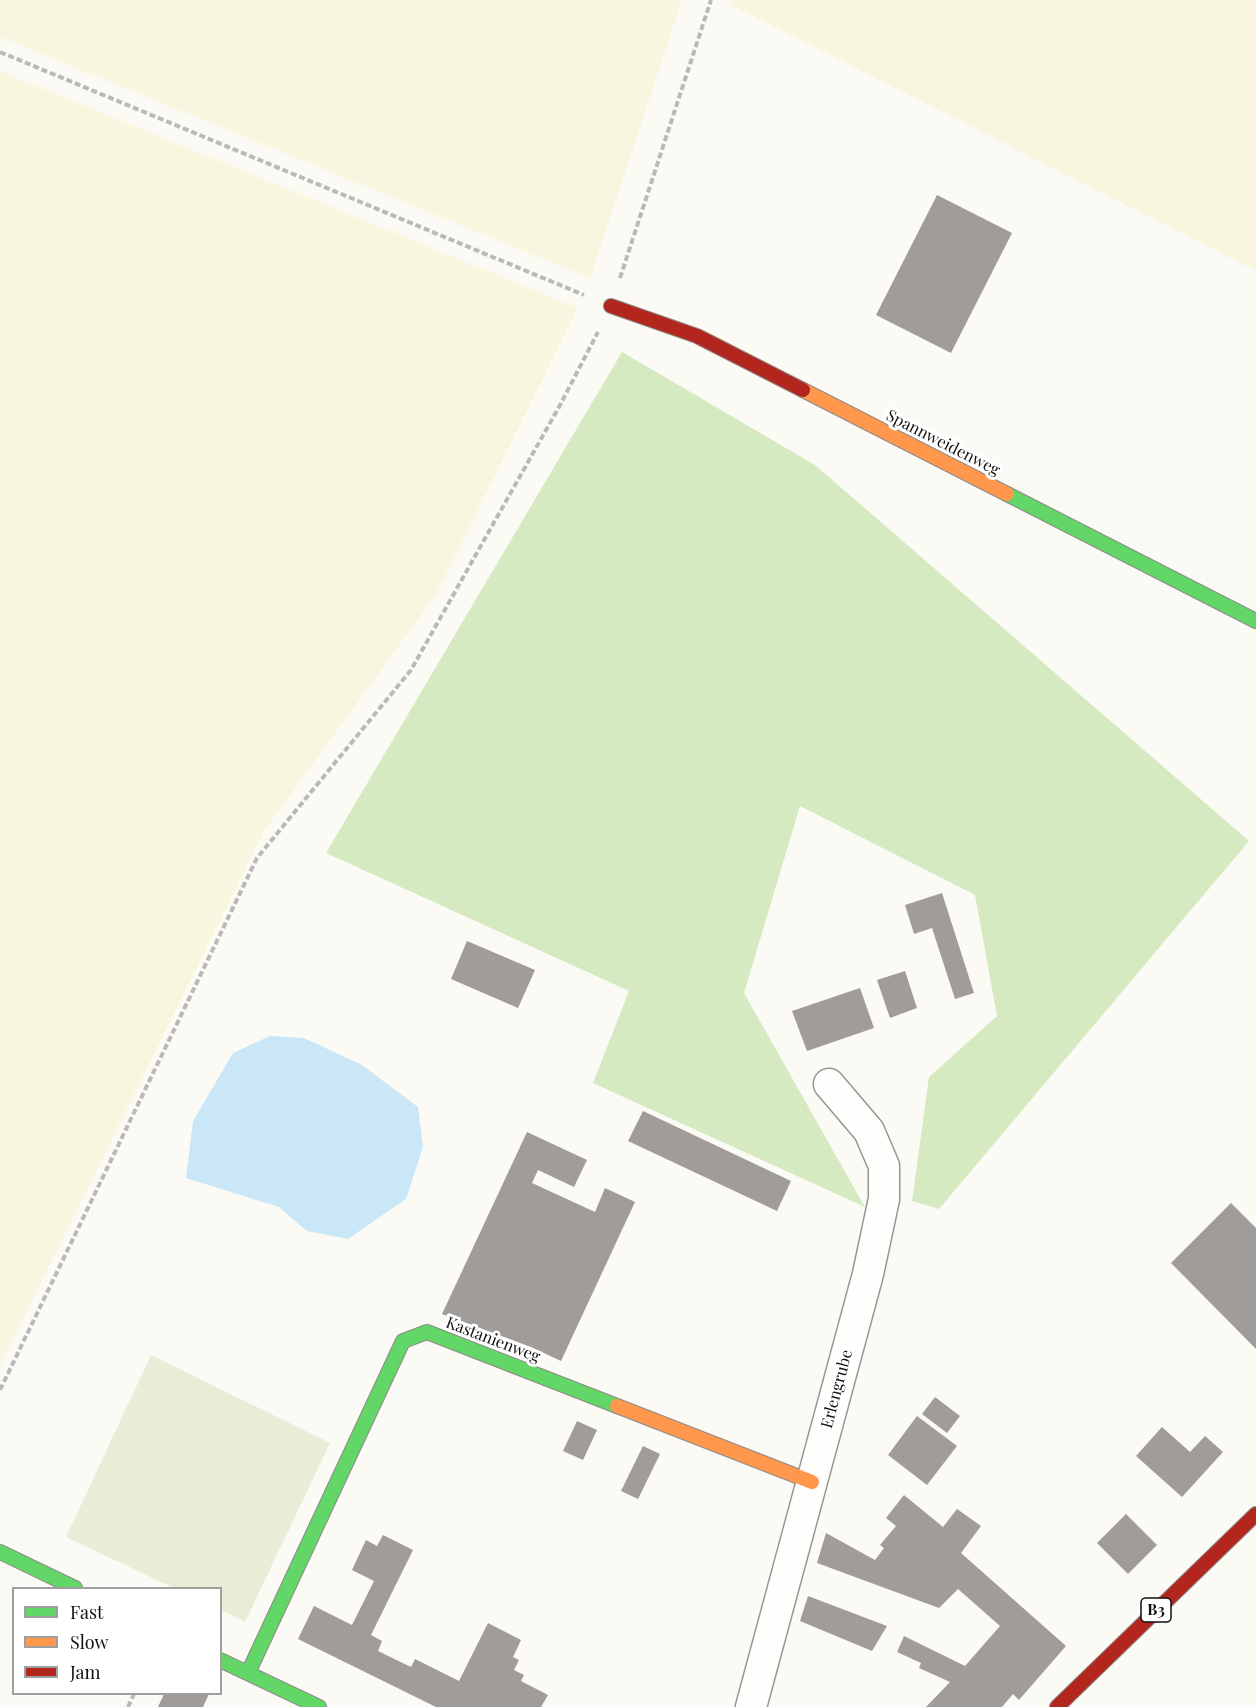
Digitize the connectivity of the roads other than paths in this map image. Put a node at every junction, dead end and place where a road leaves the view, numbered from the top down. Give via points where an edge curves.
1 (611, 306) road end
2 (1256, 621) edge
3 (829, 1084) dead end
4 (812, 1482) junction
5 (1256, 1514) edge
6 (0, 1552) edge
7 (73, 1587) edge
8 (222, 1661) edge
9 (248, 1673) junction
10 (319, 1707) edge
11 (752, 1707) edge
12 (1057, 1707) edge

1 - 2 street, Spannweidenweg via 697,336
3 - 4 street, Erlengrube via 869,1131 884,1166 884,1199
4 - 9 street, Kastanienweg via 427,1332 403,1341
4 - 11 street, Erlengrube
5 - 12 street, B3
6 - 7 street
8 - 9 street
9 - 10 street

